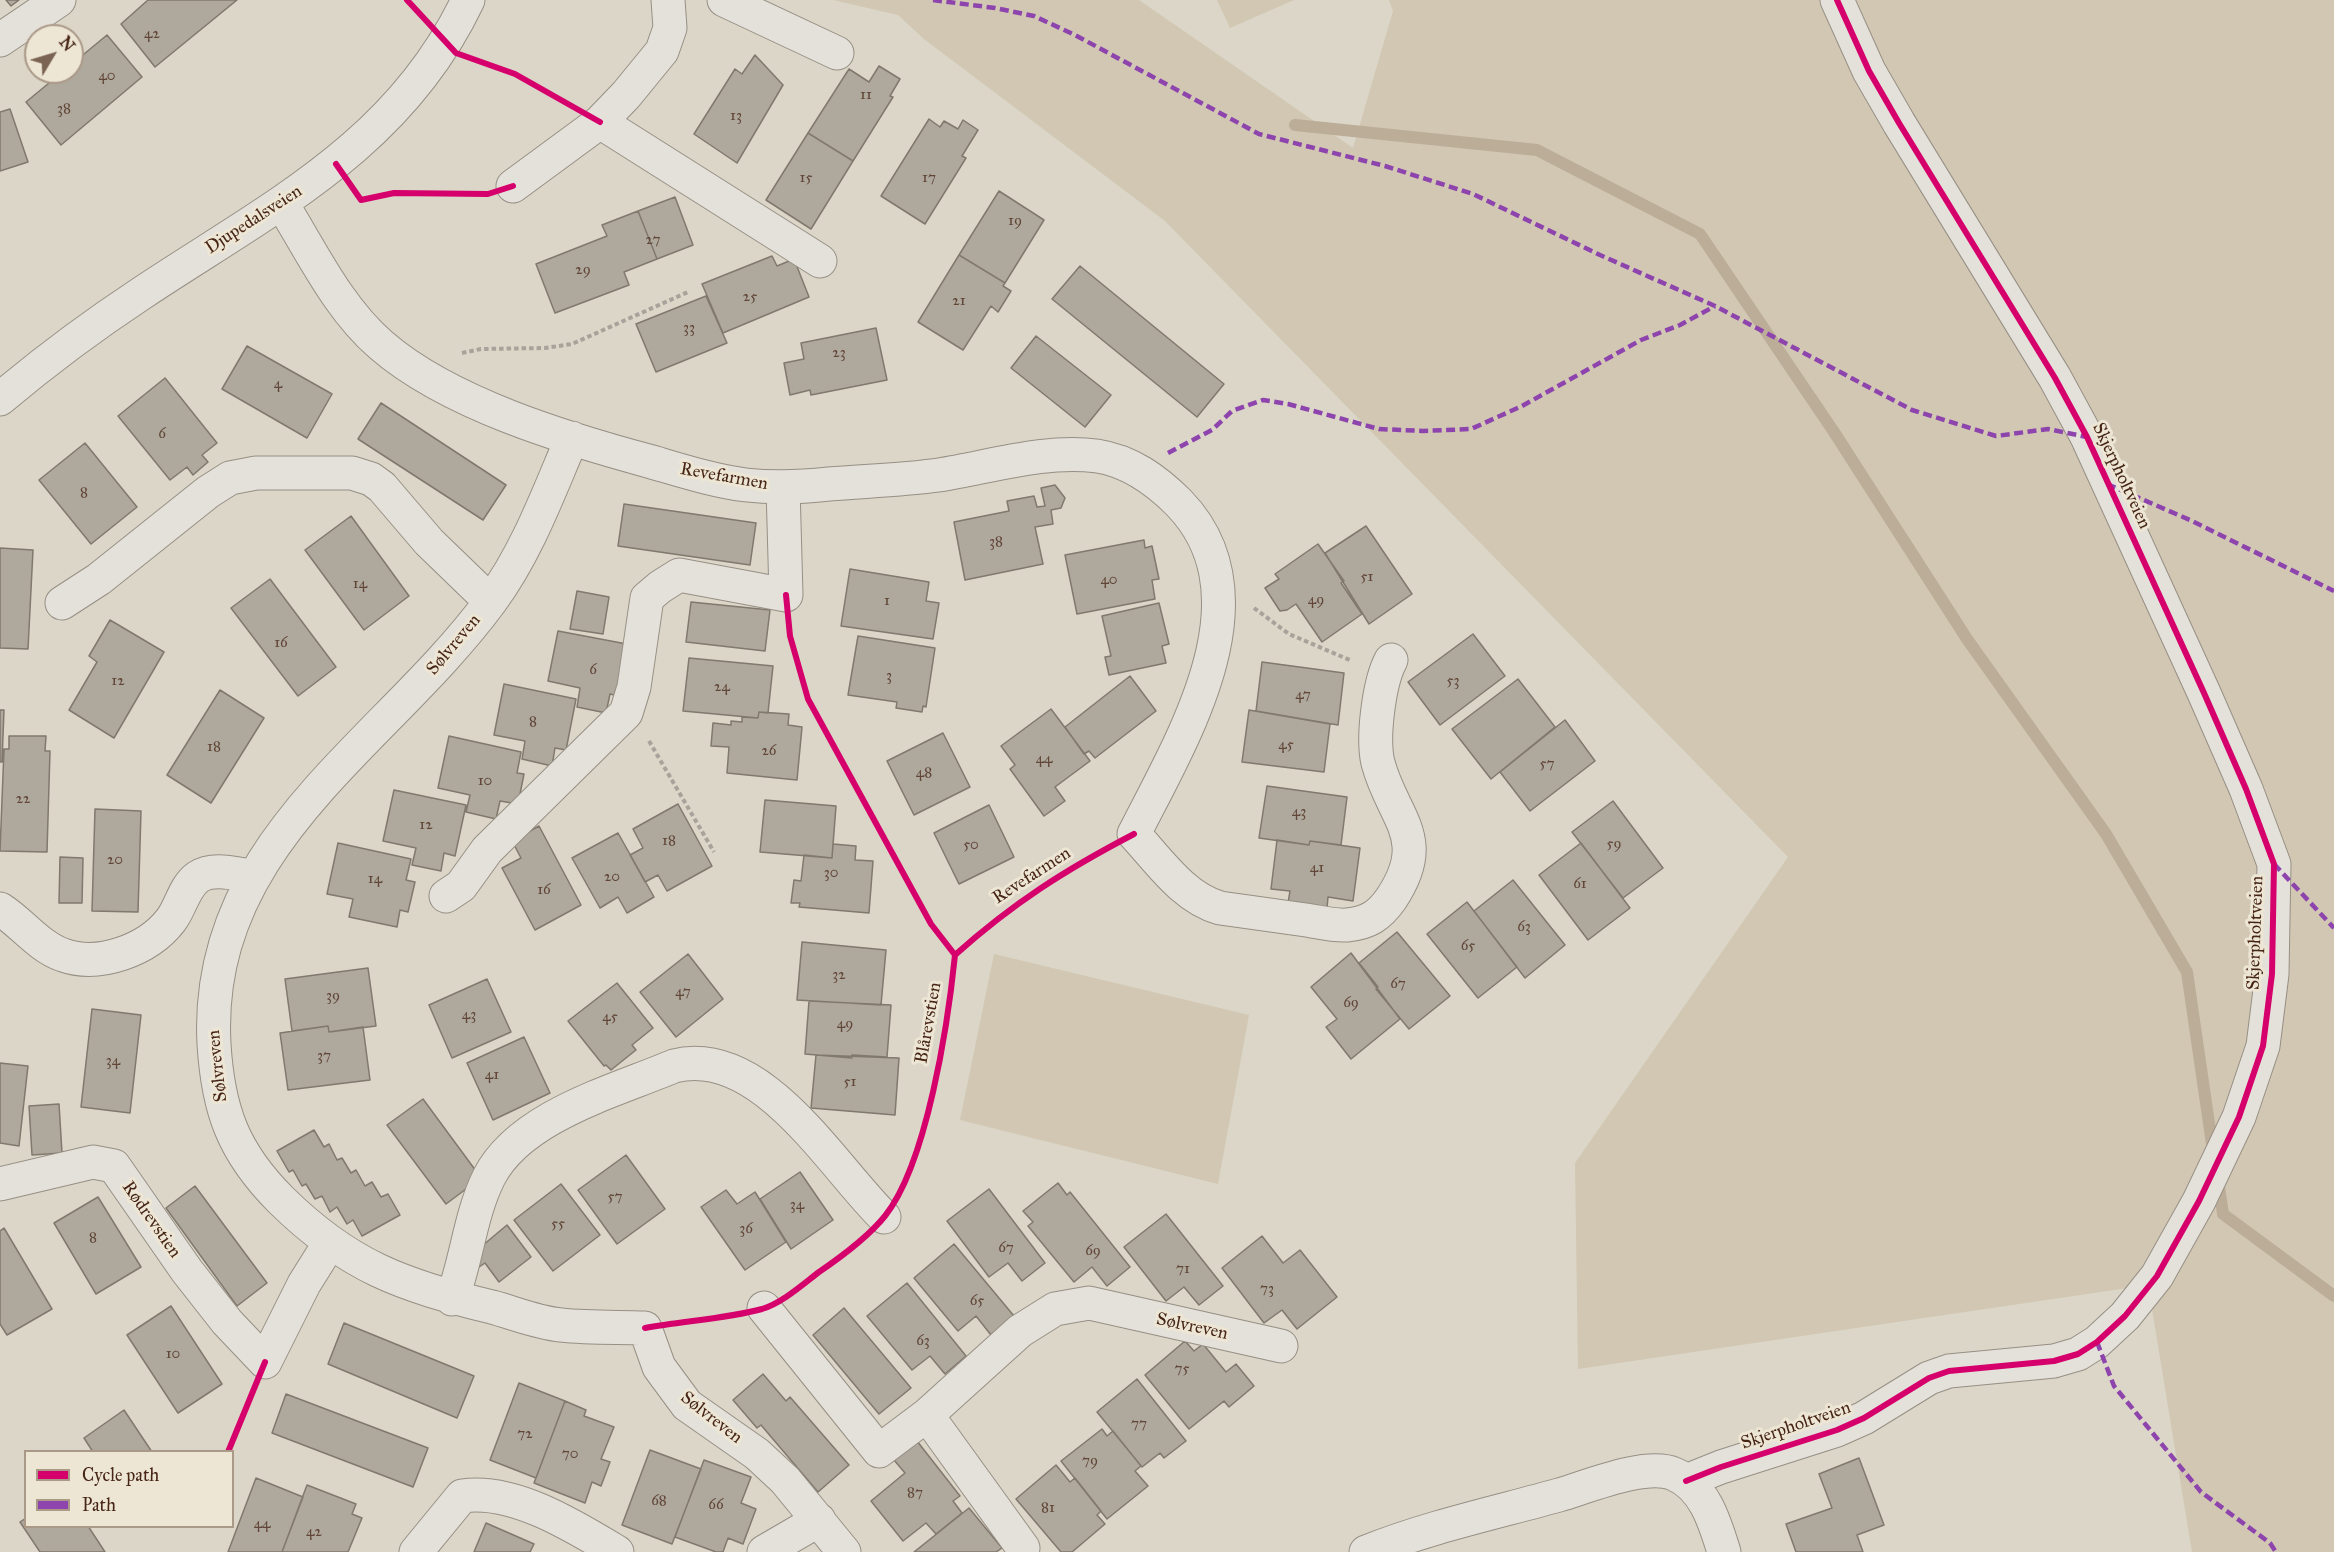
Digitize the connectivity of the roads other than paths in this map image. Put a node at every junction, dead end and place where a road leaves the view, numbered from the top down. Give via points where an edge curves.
1 (59, 0) edge
2 (668, 0) edge
3 (724, 0) edge
4 (1838, 0) edge
5 (467, 2) edge
6 (0, 40) edge
7 (837, 53) dead end
8 (600, 122) junction
9 (513, 186) dead end
10 (282, 204) junction
11 (820, 261) dead end
12 (0, 399) edge
13 (572, 438) junction
14 (783, 487) junction
15 (490, 601) junction
16 (62, 603) dead end
17 (1390, 660) dead end
18 (252, 876) junction
19 (446, 896) dead end
20 (0, 909) edge
21 (0, 1184) edge
22 (884, 1217) dead end
23 (329, 1244) junction
24 (452, 1299) junction
25 (764, 1308) dead end
26 (1281, 1346) dead end
27 (927, 1414) junction
28 (1686, 1481) junction
29 (819, 1520) junction
30 (1023, 1548) dead end
31 (416, 1552) edge
32 (617, 1552) edge
33 (764, 1552) edge
34 (844, 1552) edge
35 (1366, 1552) edge
36 (1724, 1552) edge

1 - 6 street
2 - 8 street via 670,28 662,51
3 - 7 street
4 - 28 street, Skjerpholtveien via 1869,71 2087,437 2209,704 2274,864 2272,974 2263,1047 2239,1116 2199,1201 2157,1276 2125,1316 2097,1342 2078,1354 2054,1361 1949,1371 1929,1378 1864,1419
5 - 10 street, Djupedalsveien via 454,28 414,85 378,125 336,164
8 - 9 street
8 - 11 street
10 - 12 street, Djupedalsveien via 80,335
10 - 13 street, Revefarmen via 340,298 381,345 410,367 466,398
13 - 14 street, Revefarmen via 701,476
13 - 15 street, Sølvreven via 513,568
14 - 17 street, Revefarmen via 938,475 1066,454 1098,456 1130,465 1175,499 1195,520 1214,561 1220,606 1189,726 1134,834 1183,887 1203,903 1220,908 1344,926 1366,922 1386,906 1409,866 1410,853 1408,834 1378,763 1377,722
14 - 19 street via 786,595 679,575 647,598 634,687 626,713 487,850 461,886
15 - 16 street via 371,479 352,474 256,473 230,478 208,492 99,579
15 - 18 street, Sølvreven via 447,655 318,788
18 - 20 street via 219,871 199,877 171,920 148,942 121,954 97,958 52,951
18 - 23 street, Sølvreven via 235,913 217,974 213,1032 224,1118 270,1189
21 - 23 street, Rødrevstien via 93,1162 114,1166 194,1280 265,1362
22 - 24 street via 780,1104 744,1077 715,1065 691,1062 553,1117 525,1135 490,1176 474,1216
23 - 24 street, Sølvreven via 377,1271
24 - 29 street, Sølvreven via 558,1325 645,1328 659,1367 687,1405 757,1454
25 - 27 street, Sølvreven via 879,1451
26 - 27 street, Sølvreven via 1089,1303 1067,1307 1020,1331
27 - 30 street
28 - 35 street via 1659,1471 1621,1477 1454,1522
28 - 36 street via 1708,1508
29 - 33 street
29 - 34 street, Sølvreven
31 - 32 street via 462,1496 481,1493 503,1496 579,1528

